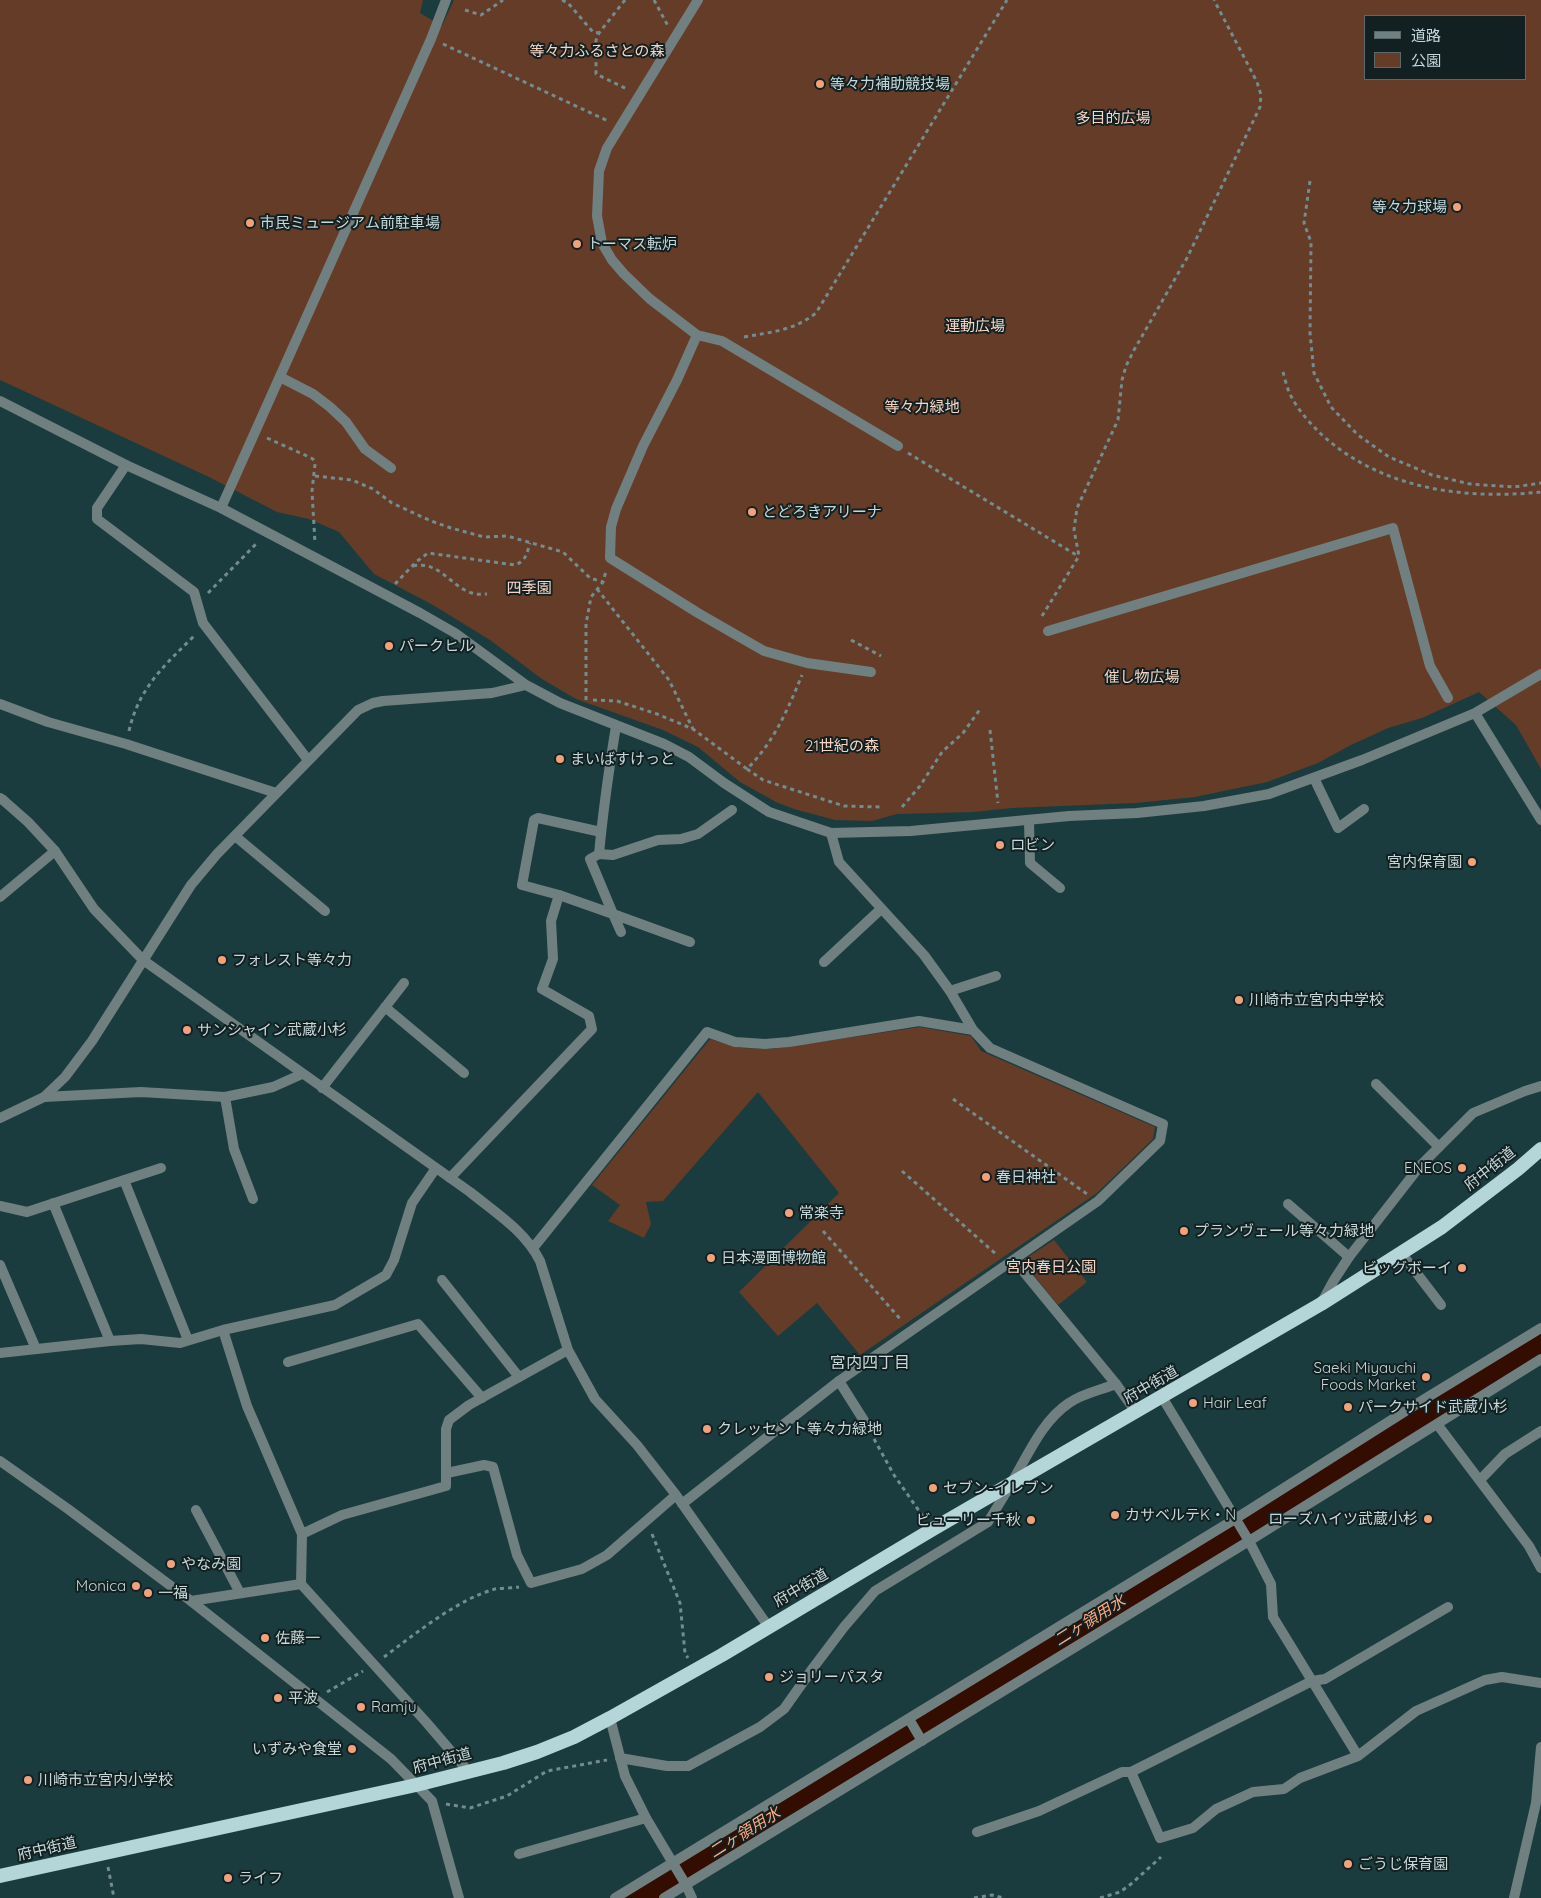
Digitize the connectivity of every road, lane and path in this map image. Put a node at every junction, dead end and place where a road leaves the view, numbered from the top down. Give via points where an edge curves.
1 (446, 0) edge
2 (503, 0) edge
3 (562, 0) edge
4 (626, 0) edge
5 (654, 0) edge
6 (698, 0) edge
7 (1007, 0) edge
8 (1214, 0) edge
9 (465, 10) dead end
10 (679, 30) junction
11 (599, 33) junction
12 (432, 38) junction
13 (639, 95) junction
14 (620, 126) junction
15 (1310, 181) dead end
16 (697, 335) junction
17 (722, 341) junction
18 (1283, 372) dead end
19 (280, 377) junction
20 (0, 401) edge
21 (254, 432) junction
22 (898, 446) joint
23 (126, 464) junction
24 (391, 468) dead end
25 (315, 476) junction
26 (1541, 483) edge
27 (1541, 492) edge
28 (221, 508) junction
29 (530, 543) junction
30 (256, 544) dead end
31 (1079, 556) junction
32 (315, 558) junction
33 (610, 558) junction
34 (412, 566) junction
35 (603, 582) junction
36 (597, 589) junction
37 (487, 594) dead end
38 (385, 595) junction
39 (197, 604) junction
40 (1042, 616) dead end
41 (205, 626) junction
42 (1048, 631) dead end
43 (852, 640) dead end
44 (881, 656) dead end
45 (807, 663) junction
46 (870, 672) dead end
47 (1541, 674) edge
48 (526, 684) junction
49 (1448, 698) dead end
50 (586, 700) junction
51 (0, 704) edge
52 (981, 708) dead end
53 (1475, 712) junction
54 (582, 713) junction
55 (616, 726) junction
56 (693, 730) junction
57 (990, 730) dead end
58 (126, 744) junction
59 (308, 760) junction
60 (747, 769) junction
61 (1314, 778) junction
62 (276, 793) junction
63 (1, 799) edge
64 (998, 803) dead end
65 (882, 807) dead end
66 (902, 807) dead end
67 (1364, 808) dead end
68 (732, 810) dead end
69 (1541, 819) edge
70 (1029, 821) junction
71 (601, 832) junction
72 (831, 833) junction
73 (235, 836) junction
74 (55, 851) junction
75 (599, 854) junction
76 (1060, 888) dead end
77 (559, 895) junction
78 (0, 897) edge
79 (882, 909) junction
80 (325, 911) dead end
81 (613, 914) junction
82 (621, 932) dead end
83 (690, 942) dead end
84 (143, 960) junction
85 (824, 962) dead end
86 (996, 976) dead end
87 (404, 983) dead end
88 (950, 992) junction
89 (385, 1007) junction
90 (973, 1030) junction
91 (464, 1073) dead end
92 (302, 1074) junction
93 (1376, 1084) dead end
94 (1541, 1086) edge
95 (322, 1088) junction
96 (44, 1097) junction
97 (225, 1097) junction
98 (953, 1099) dead end
99 (0, 1118) edge
100 (1439, 1147) junction
101 (1541, 1149) edge
102 (160, 1168) dead end
103 (436, 1168) junction
104 (902, 1171) dead end
105 (450, 1178) junction
106 (124, 1180) junction
107 (253, 1200) dead end
108 (1098, 1201) junction
109 (54, 1203) junction
110 (1288, 1204) dead end
111 (0, 1206) edge
112 (823, 1231) dead end
113 (534, 1248) junction
114 (1402, 1254) junction
115 (1348, 1257) junction
116 (1011, 1262) junction
117 (0, 1265) edge
118 (442, 1280) dead end
119 (1321, 1304) junction
120 (1441, 1305) dead end
121 (1541, 1328) edge
122 (223, 1330) junction
123 (911, 1332) junction
124 (188, 1340) junction
125 (110, 1341) junction
126 (36, 1349) junction
127 (568, 1350) junction
128 (0, 1353) edge
129 (1541, 1358) edge
130 (288, 1362) dead end
131 (519, 1377) junction
132 (839, 1382) junction
133 (1116, 1384) junction
134 (1162, 1397) junction
135 (482, 1398) junction
136 (1136, 1412) junction
137 (1437, 1424) junction
138 (868, 1428) joint
139 (1541, 1431) edge
140 (0, 1461) edge
141 (447, 1474) junction
142 (1480, 1480) junction
143 (1010, 1485) junction
144 (676, 1495) junction
145 (682, 1504) junction
146 (196, 1510) dead end
147 (647, 1521) junction
148 (927, 1522) dead end
149 (1237, 1522) junction
150 (302, 1534) junction
151 (1247, 1538) junction
152 (1541, 1568) edge
153 (531, 1583) junction
154 (301, 1584) junction
155 (240, 1593) junction
156 (191, 1601) junction
157 (1448, 1607) dead end
158 (768, 1626) junction
159 (373, 1665) junction
160 (695, 1670) junction
161 (1312, 1681) junction
162 (1541, 1683) edge
163 (315, 1699) junction
164 (610, 1718) junction
165 (909, 1719) junction
166 (922, 1741) junction
167 (1541, 1746) edge
168 (1358, 1756) junction
169 (620, 1758) junction
170 (468, 1771) junction
171 (1131, 1772) junction
172 (416, 1785) junction
173 (432, 1801) junction
174 (1539, 1803) edge
175 (646, 1818) junction
176 (977, 1832) dead end
177 (519, 1854) dead end
178 (1161, 1857) dead end
179 (674, 1863) junction
180 (108, 1866) dead end
181 (0, 1876) edge
182 (686, 1885) junction
183 (114, 1898) edge
184 (459, 1898) edge
185 (615, 1898) edge
186 (664, 1898) edge
187 (692, 1898) edge
188 (974, 1898) edge
189 (1003, 1898) edge
190 (1100, 1898) edge
191 (1514, 1898) edge

1 - 12 street
2 - 9 path via 480,15
3 - 11 path via 593,32
4 - 11 path
5 - 10 path via 667,25
6 - 10 street
7 - 17 path via 816,313 791,328
8 - 31 path via 1257,82 1260,107 1187,258 1126,366 1118,420 1077,508 1074,530
10 - 13 street
11 - 13 path via 596,74
12 - 14 path
12 - 19 street
13 - 14 street
14 - 16 street via 599,171 597,216 602,244 624,274 650,299
15 - 26 path via 1304,223 1311,242 1312,353 1314,373 1330,407 1358,435 1389,457 1432,475 1470,484 1514,487
16 - 17 street
16 - 33 street via 616,509 611,527
17 - 22 street
18 - 27 path via 1290,394 1309,422 1333,445 1368,467 1436,490 1510,495
19 - 21 street
19 - 24 street via 330,406 365,449
20 - 23 street
21 - 25 path via 313,459
21 - 28 street
22 - 31 path
23 - 28 street
23 - 39 street via 97,508 97,519 194,592
25 - 29 path via 352,480 373,489 392,503 451,528 484,537 507,536
25 - 32 path via 312,491
28 - 32 street
29 - 34 path via 525,558 515,565 428,554
29 - 35 path via 563,552 590,578
30 - 39 path
31 - 40 path
32 - 38 street
33 - 35 path
33 - 45 street via 764,651
34 - 37 path via 420,564 435,569 471,593
34 - 38 path
35 - 36 path
36 - 50 path via 591,597 586,624
36 - 56 path via 669,680
38 - 48 street via 455,633
39 - 41 street
41 - 58 path via 148,684 132,719
41 - 59 street
42 - 49 street via 1393,528 1430,666
43 - 44 path
45 - 46 street
45 - 60 path via 786,714 762,754
47 - 53 street
48 - 54 street
48 - 59 street via 492,693 373,703 358,710
50 - 54 path
50 - 56 path via 617,701
51 - 58 street
52 - 66 path via 963,733 942,752
53 - 61 street
53 - 69 street
54 - 55 street
55 - 71 street
55 - 72 street via 689,757 769,812
56 - 60 path
57 - 64 path
58 - 62 street
59 - 62 street
60 - 65 path via 763,780 844,806
61 - 67 street via 1338,828
61 - 70 street via 1268,794 1204,806
62 - 73 street
63 - 74 street
68 - 75 street via 698,834 658,840 613,855
70 - 72 street via 911,831
70 - 76 street via 1030,862
71 - 75 street
71 - 77 street via 538,818 534,820 522,885
72 - 79 street via 838,862
73 - 80 street
73 - 84 street via 191,884
74 - 78 street
74 - 84 street via 94,909
75 - 81 street via 590,859
77 - 81 street
77 - 105 street via 551,921 553,959 542,989 589,1016 592,1029
79 - 85 street
79 - 88 street via 924,955
81 - 82 street
81 - 83 street
84 - 92 street
84 - 96 street via 92,1041 65,1077
86 - 88 street
87 - 89 street
88 - 90 street
89 - 91 street
89 - 95 street
90 - 108 street via 990,1048 1163,1124 1160,1141
90 - 113 street via 919,1021 765,1044 735,1042 707,1032
92 - 95 street
92 - 97 street via 273,1087
93 - 100 street
94 - 100 street via 1473,1113
95 - 103 street
96 - 97 street via 141,1092
96 - 99 street
97 - 107 street via 234,1150
98 - 108 path
100 - 115 street via 1420,1166
101 - 114 highway, 府中街道 via 1442,1227
102 - 106 street
103 - 105 street
103 - 122 street via 412,1203 386,1275 335,1305
104 - 116 path
105 - 113 street via 521,1232
106 - 109 street
106 - 124 street
108 - 116 street
109 - 111 street via 27,1212
109 - 125 street
110 - 115 street
112 - 123 path
113 - 127 street
114 - 119 highway, 府中街道
114 - 120 street
115 - 119 street
116 - 123 street
116 - 133 street
117 - 126 street
118 - 131 street
119 - 134 highway, 府中街道
121 - 149 street via 1423,1400
122 - 124 street
122 - 150 street via 247,1406
123 - 132 street
124 - 125 street
125 - 126 street
126 - 128 street
127 - 131 street
127 - 144 street via 595,1399
129 - 137 street
130 - 135 street via 418,1324
131 - 135 street
132 - 138 street
132 - 145 street
133 - 136 street
133 - 143 street via 1080,1396 1049,1421
134 - 136 highway, 府中街道
134 - 149 street
135 - 141 street via 449,1420 446,1428
136 - 143 highway, 府中街道
137 - 142 street
137 - 151 street
138 - 148 path via 894,1475
139 - 142 street via 1505,1454
140 - 156 street
141 - 150 street via 446,1486 342,1516
141 - 153 street via 484,1465 492,1467 517,1555
142 - 152 street via 1529,1546
143 - 158 highway, 府中街道
143 - 169 street via 988,1522 875,1591 784,1709 760,1727 688,1766
144 - 145 street
144 - 147 street
145 - 158 street
146 - 155 street
147 - 153 street via 607,1555 582,1569
147 - 160 path via 680,1603 685,1653
149 - 151 street
149 - 165 street
150 - 154 street
151 - 161 street via 1271,1584 1273,1617
151 - 166 street
153 - 159 path via 524,1587 496,1589 476,1597 445,1614
154 - 155 street
154 - 159 street
155 - 156 street
156 - 163 street
157 - 161 street via 1326,1679
158 - 160 highway, 府中街道
159 - 163 path
159 - 170 street
160 - 164 highway, 府中街道
161 - 168 street
161 - 171 street
162 - 168 street via 1502,1677 1485,1680 1416,1711
163 - 172 street via 391,1759
164 - 169 street
164 - 170 highway, 府中街道 via 537,1752
165 - 166 street
165 - 179 street
166 - 182 street
167 - 174 street
168 - 171 street via 1300,1778 1284,1789 1253,1792 1216,1809 1193,1828 1160,1838
169 - 173 path via 547,1771 506,1796 470,1808
169 - 175 street via 625,1776
170 - 172 highway, 府中街道
171 - 176 street via 1122,1772 1039,1811
172 - 173 street
172 - 181 highway, 府中街道
173 - 184 street
174 - 191 street
175 - 177 street
175 - 179 street
178 - 190 path via 1120,1892
179 - 182 street
179 - 185 street
180 - 183 path
182 - 186 street
182 - 187 street
188 - 189 path via 992,1895

